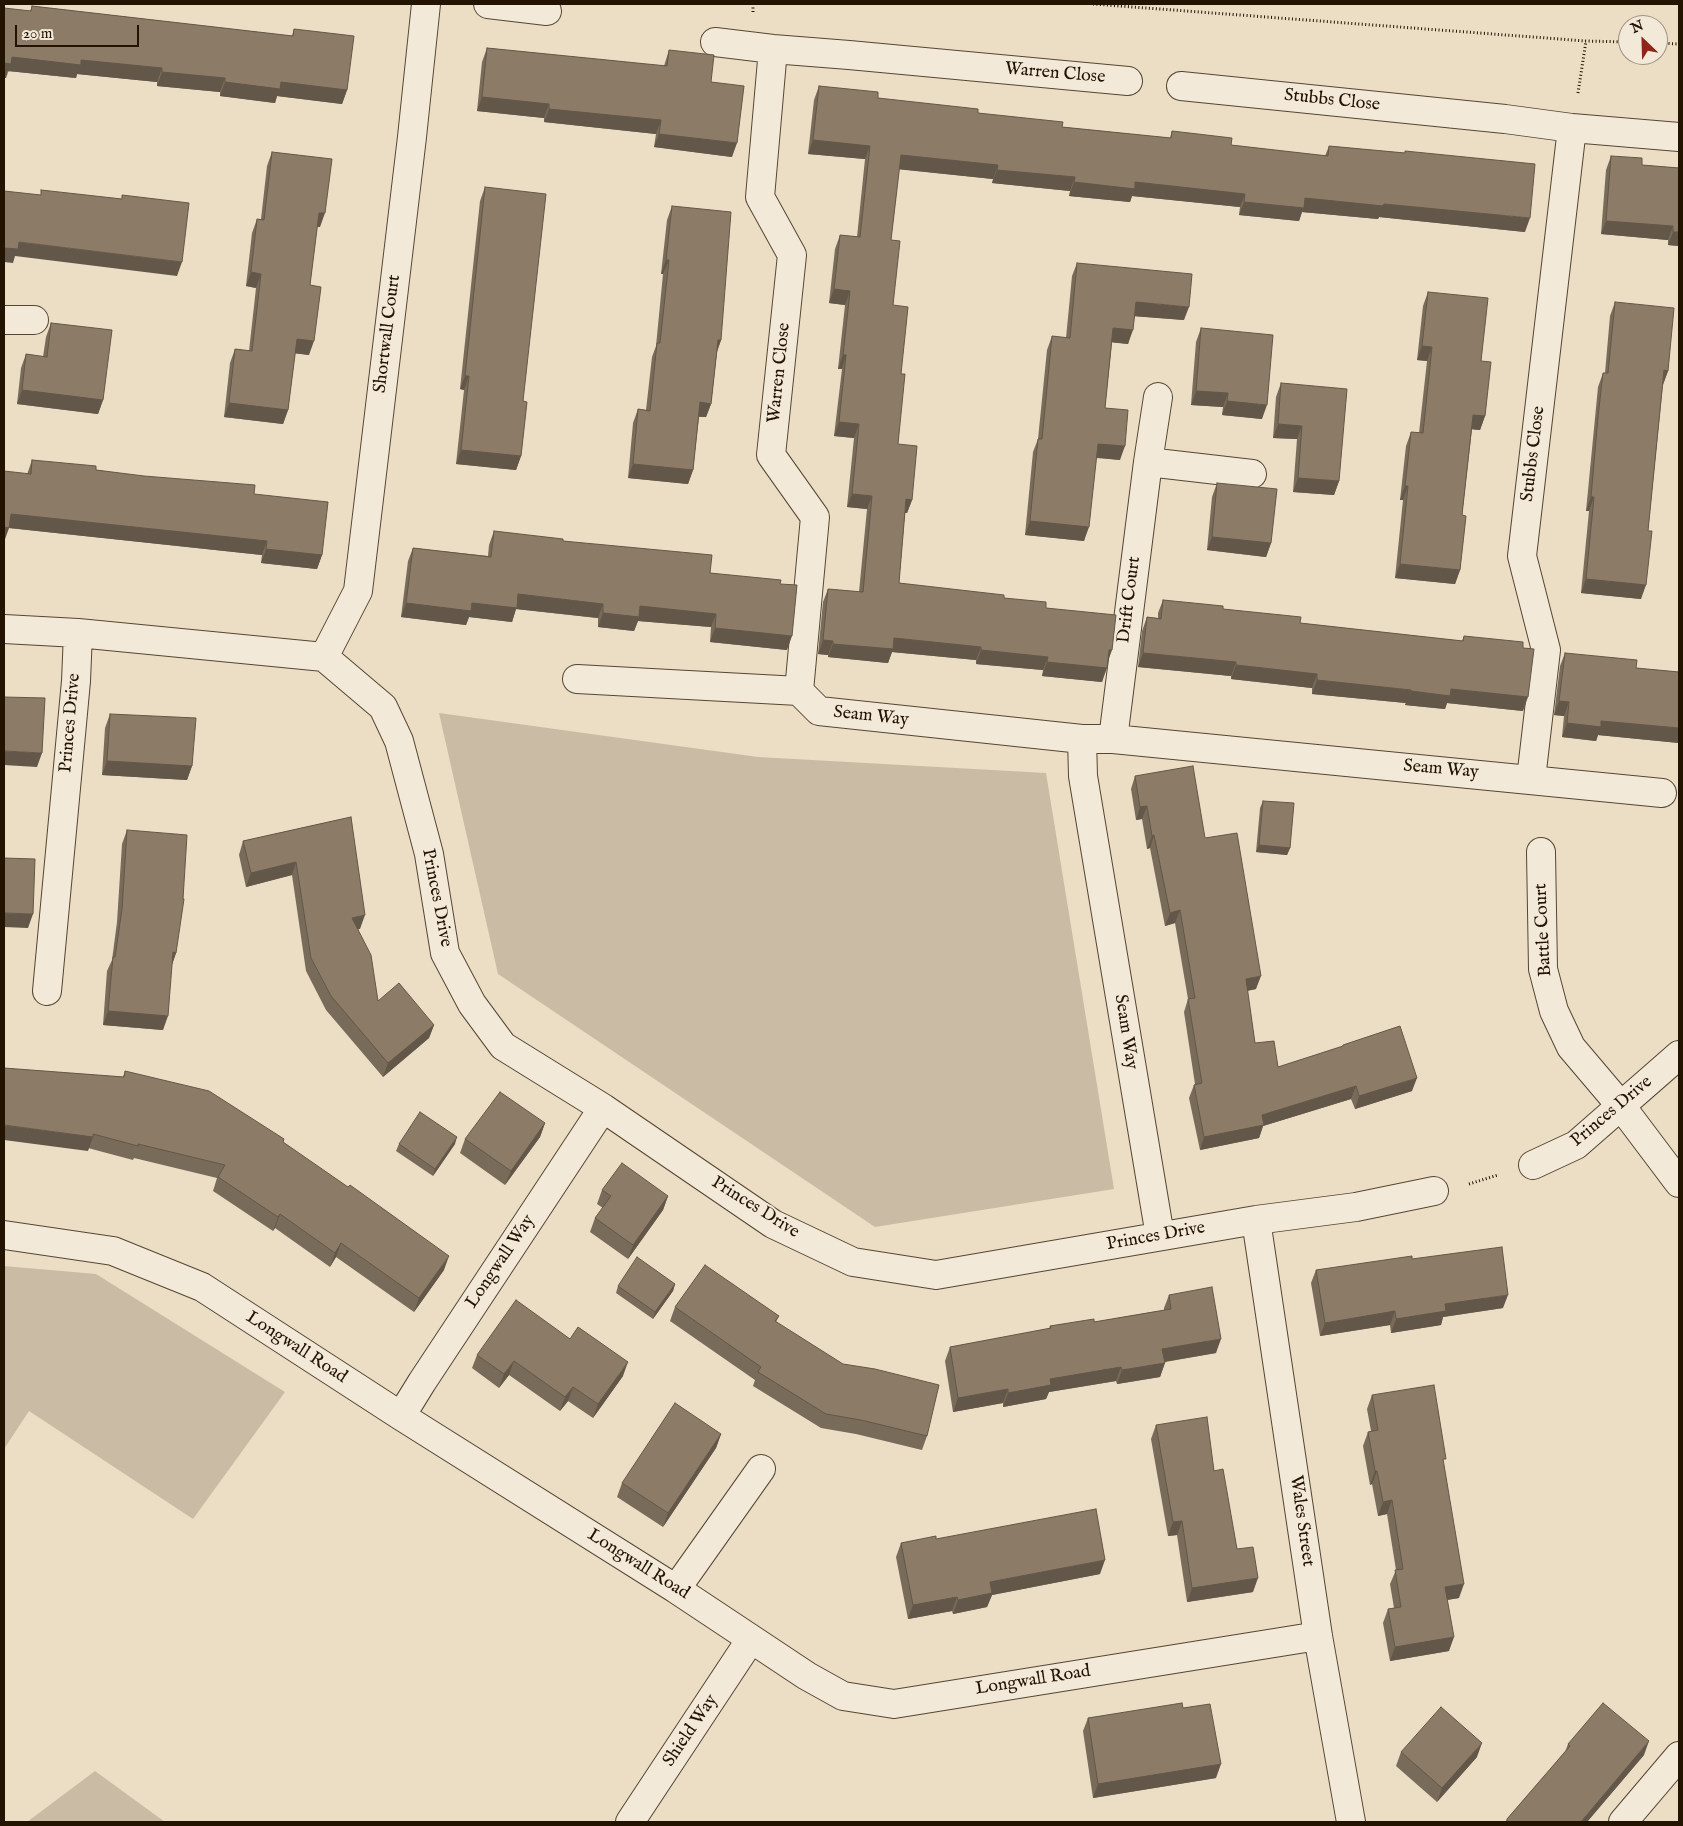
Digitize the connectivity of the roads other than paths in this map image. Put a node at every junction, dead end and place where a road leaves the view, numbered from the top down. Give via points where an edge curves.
1 (426, 4) edge
2 (488, 4) edge
3 (547, 11) dead end
4 (715, 42) dead end
5 (773, 49) junction
6 (1128, 81) dead end
7 (1181, 86) dead end
8 (1572, 128) junction
9 (1679, 137) edge
10 (4, 320) edge
11 (34, 320) dead end
12 (1158, 397) dead end
13 (1148, 462) junction
14 (1252, 474) dead end
15 (4, 629) edge
16 (78, 633) junction
17 (324, 657) junction
18 (577, 679) dead end
19 (799, 691) junction
20 (1082, 739) junction
21 (1113, 739) junction
22 (1530, 779) junction
23 (1662, 793) dead end
24 (1541, 852) dead end
25 (46, 991) dead end
26 (1679, 1055) edge
27 (1621, 1106) junction
28 (604, 1108) junction
29 (1533, 1164) road end
30 (1679, 1183) edge
31 (1434, 1191) road end
32 (1256, 1220) junction
33 (4, 1235) edge
34 (1160, 1236) junction
35 (401, 1416) junction
36 (761, 1469) dead end
37 (676, 1589) junction
38 (1318, 1636) junction
39 (751, 1639) junction
40 (1679, 1756) edge
41 (630, 1822) edge
42 (1351, 1822) edge
43 (1623, 1822) edge

1 - 17 street, Shortwall Court via 358,591
2 - 3 street
4 - 5 street, Warren Close
5 - 6 street, Warren Close
5 - 19 street, Warren Close via 760,197 792,255 771,455 815,517
7 - 8 street, Stubbs Close
8 - 9 street, Stubbs Close
8 - 22 street, Stubbs Close via 1522,556 1546,650
10 - 11 street
12 - 13 street, Drift Court
13 - 14 street
13 - 21 street, Drift Court
15 - 16 street
16 - 17 street
16 - 25 street, Princes Drive
17 - 28 street, Princes Drive via 383,707 399,741 429,854 446,953 472,1004 503,1046
18 - 19 street
19 - 20 street, Seam Way via 818,711
20 - 21 street, Seam Way
20 - 34 street, Seam Way via 1083,776
21 - 22 street, Seam Way
22 - 23 street, Seam Way
24 - 27 street, Battle Court via 1543,969 1554,1011 1572,1047
26 - 27 street, Princes Drive
27 - 29 street, Princes Drive via 1576,1144
27 - 30 street, Battle Court
28 - 34 street, Princes Drive via 773,1224 853,1262 936,1275
28 - 35 street, Longwall Way
31 - 32 street, Princes Drive via 1356,1207
32 - 34 street, Princes Drive
32 - 38 street, Wales Street
33 - 35 street, Longwall Road via 113,1250 202,1287
35 - 37 street, Longwall Road
36 - 37 street
37 - 39 street, Longwall Road
38 - 39 street, Longwall Road via 894,1704 843,1696
38 - 42 street, Wales Street
39 - 41 street, Shield Way
40 - 43 street

